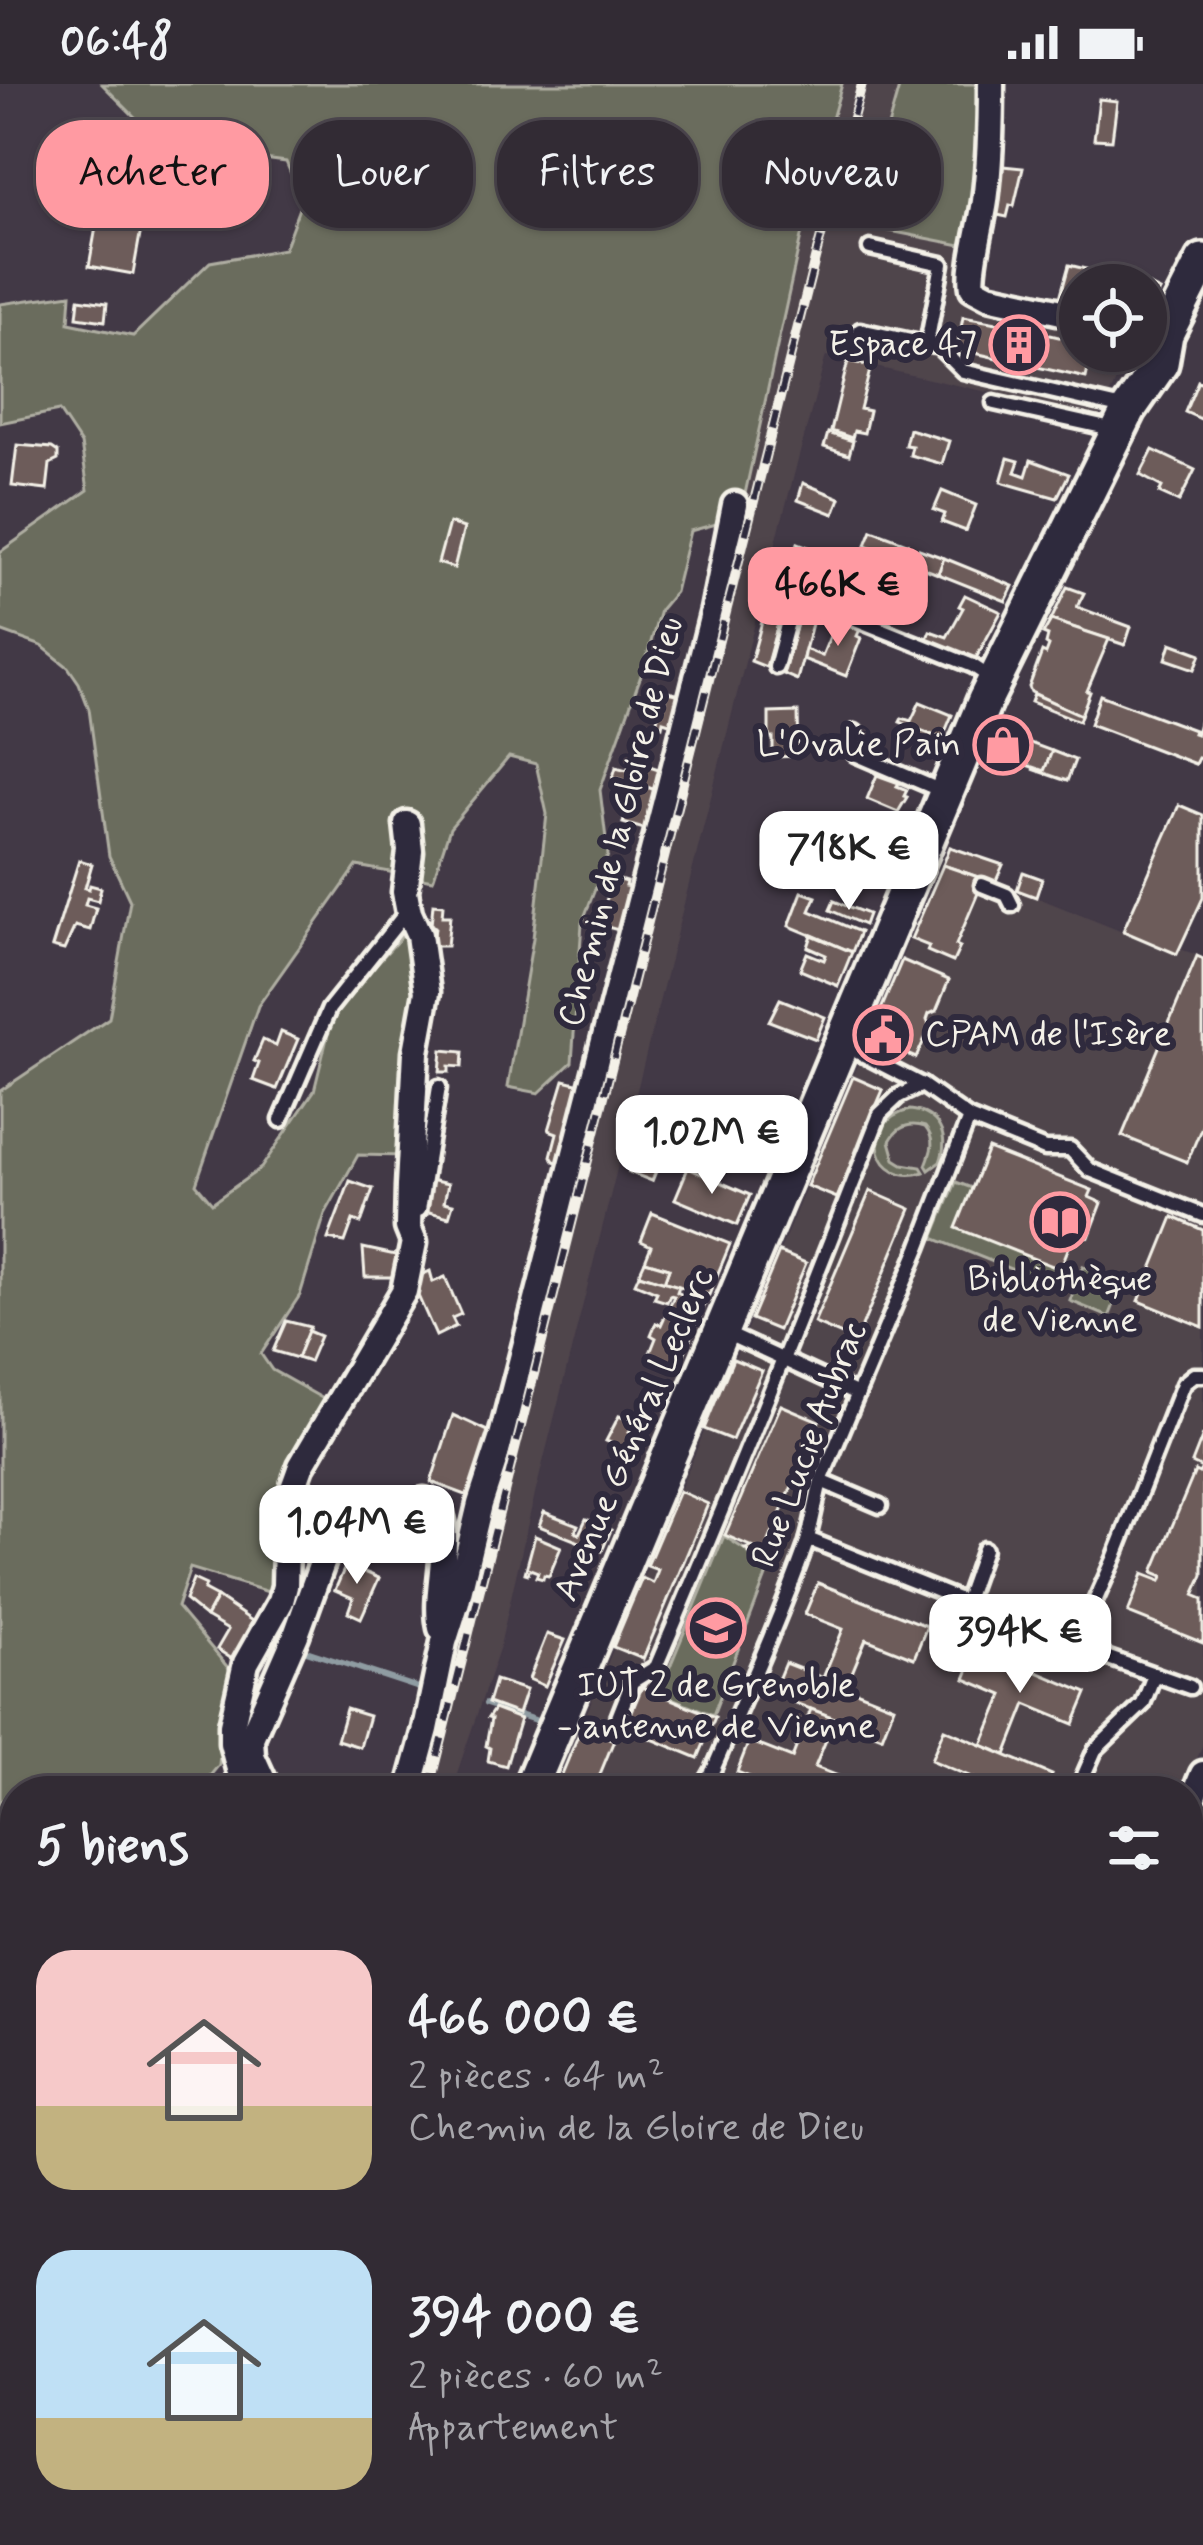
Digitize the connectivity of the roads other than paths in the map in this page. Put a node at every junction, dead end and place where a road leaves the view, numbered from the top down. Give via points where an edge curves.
1 (991, 84) edge
2 (870, 248) dead end
3 (1199, 281) edge
4 (1059, 311) edge
5 (1167, 319) edge
6 (860, 331) dead end
7 (927, 344) junction
8 (1155, 372) edge
9 (994, 403) dead end
10 (1123, 419) junction
11 (735, 505) dead end
12 (776, 667) dead end
13 (994, 680) junction
14 (855, 732) dead end
15 (946, 793) junction
16 (406, 824) dead end
17 (982, 884) dead end
18 (1012, 905) dead end
19 (410, 913) junction
20 (842, 1045) junction
21 (922, 1085) junction
22 (439, 1087) dead end
23 (969, 1118) junction
24 (281, 1120) dead end
25 (1202, 1211) edge
26 (414, 1242) junction
27 (720, 1331) junction
28 (785, 1360) junction
29 (1203, 1375) edge
30 (858, 1394) junction
31 (821, 1481) junction
32 (880, 1506) dead end
33 (808, 1539) junction
34 (984, 1549) dead end
35 (966, 1600) junction
36 (444, 1642) junction
37 (1075, 1646) junction
38 (1154, 1675) junction
39 (1190, 1687) dead end
40 (613, 1730) dead end
41 (241, 1776) edge
42 (262, 1776) edge
43 (413, 1776) edge
44 (535, 1776) edge
45 (705, 1776) edge
46 (1084, 1776) edge

1 - 4 street via 973,288
2 - 7 lane via 942,264
3 - 5 main road, Avenue Général Leclerc
6 - 7 lane
7 - 10 lane via 963,371
8 - 10 main road, Avenue Général Leclerc
9 - 10 lane
10 - 13 main road, Avenue Général Leclerc
11 - 36 street, Chemin de la Gloire de Dieu via 668,794
12 - 13 lane via 796,595
13 - 15 main road, Avenue Général Leclerc
14 - 15 lane via 855,754
15 - 20 main road, Avenue Général Leclerc
16 - 19 street
17 - 18 lane
19 - 24 lane via 329,1009
19 - 26 street via 427,992 409,1186
20 - 21 lane
20 - 27 main road, Avenue Général Leclerc
21 - 23 lane
21 - 28 lane via 880,1114
22 - 26 lane
23 - 25 lane via 1045,1149 1070,1149 1090,1170
23 - 30 lane, Rue Lucie Aubrac
26 - 41 street via 404,1292 301,1466 287,1505 285,1586 246,1663 232,1725
27 - 28 lane
27 - 44 main road, Avenue Général Leclerc
28 - 30 lane
28 - 40 lane via 656,1667 632,1682
29 - 37 lane via 1184,1384
30 - 31 lane, Rue Lucie Aubrac
31 - 32 lane
31 - 33 lane, Rue Lucie Aubrac
33 - 35 lane
33 - 45 lane, Rue Lucie Aubrac
34 - 35 lane
35 - 37 lane
36 - 42 street, Chemin de la Gloire de Dieu via 436,1505 415,1504 337,1542 250,1738
36 - 43 street, Chemin de la Gloire de Dieu
37 - 38 lane
38 - 39 lane
38 - 46 lane via 1143,1704 1095,1750

